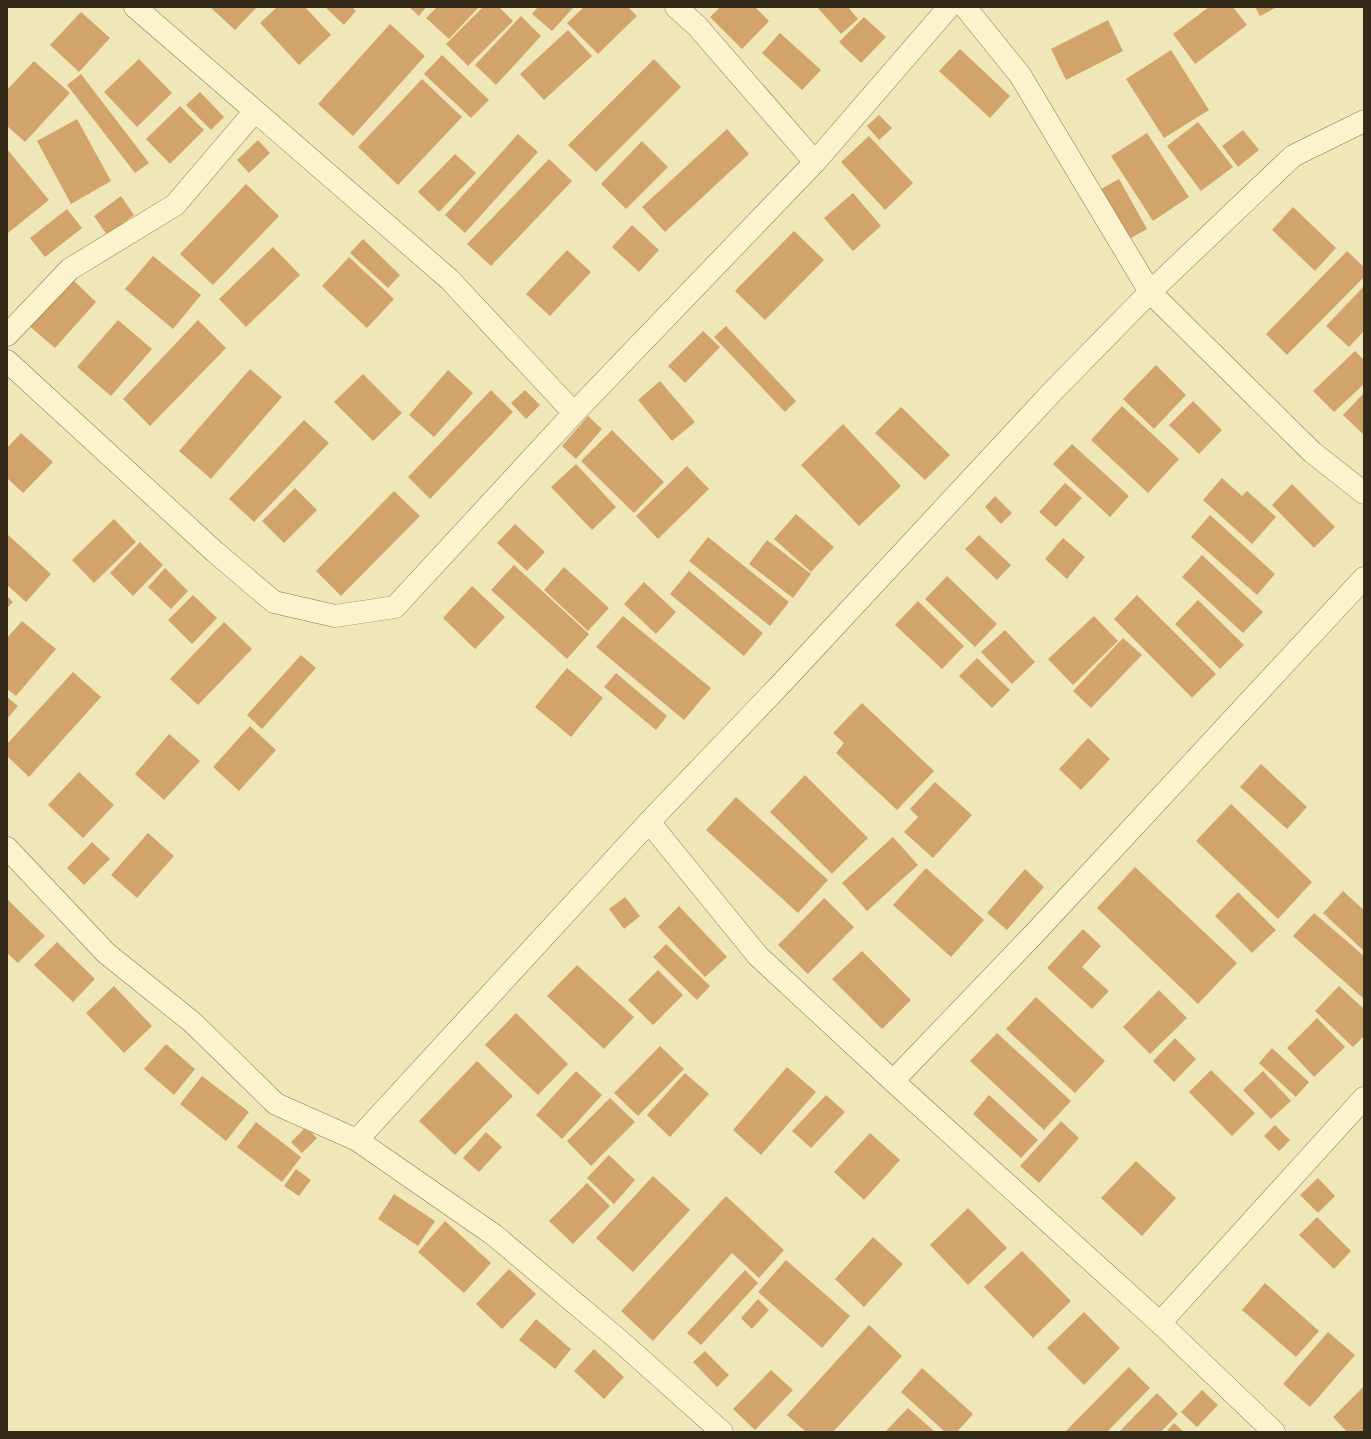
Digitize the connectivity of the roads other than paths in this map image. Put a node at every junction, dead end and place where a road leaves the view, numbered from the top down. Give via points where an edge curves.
1 (135, 7) edge
2 (676, 7) edge
3 (949, 7) edge
4 (965, 7) edge
5 (255, 111) junction
6 (1364, 121) edge
7 (816, 162) junction
8 (1150, 292) junction
9 (7, 335) edge
10 (7, 361) edge
11 (574, 413) junction
12 (1364, 493) edge
13 (1364, 578) edge
14 (649, 822) junction
15 (7, 848) edge
16 (893, 1081) junction
17 (1364, 1098) edge
18 (357, 1140) junction
19 (1160, 1323) junction
20 (722, 1432) edge
21 (1274, 1432) edge

1 - 5 street
2 - 7 street via 697,26
3 - 7 street
4 - 8 street via 1020,75
5 - 9 street via 175,205 70,269
5 - 11 street via 448,279
6 - 8 street via 1293,156
7 - 11 street
8 - 12 street via 1312,452
8 - 14 street via 1048,396 781,684
10 - 11 street via 209,547 274,602 335,616 395,607
13 - 16 street via 1033,935
14 - 16 street via 758,956
14 - 18 street
15 - 18 street via 106,953 192,1022 276,1104
16 - 19 street
17 - 19 street
18 - 20 street via 494,1235 620,1341
19 - 21 street

